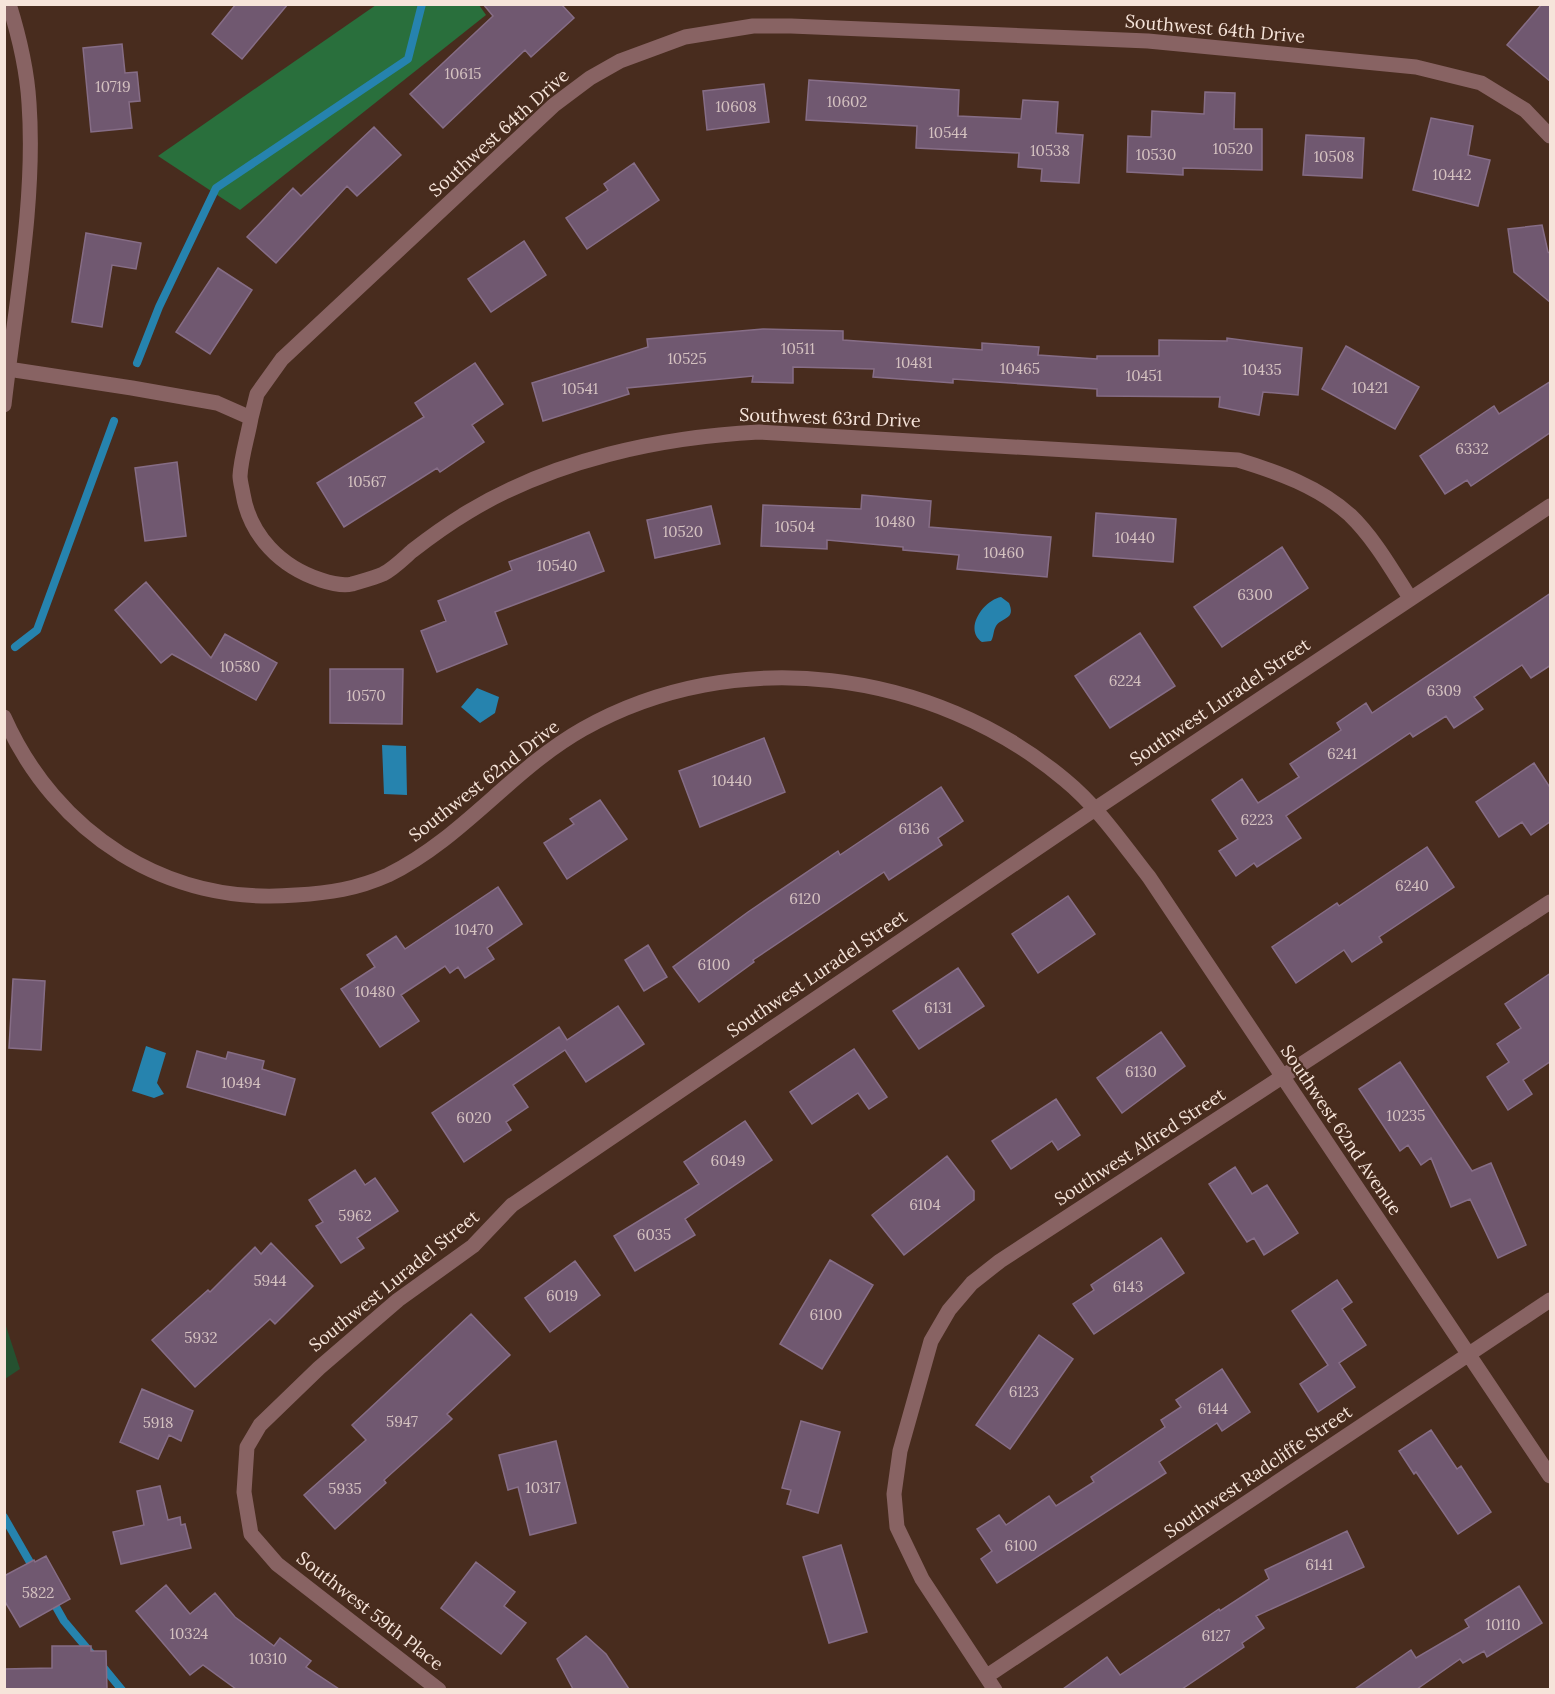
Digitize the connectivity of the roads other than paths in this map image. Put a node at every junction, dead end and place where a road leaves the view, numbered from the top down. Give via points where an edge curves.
1 (9, 4) edge
2 (1551, 136) edge
3 (9, 369) junction
4 (4, 405) edge
5 (251, 418) junction
6 (1551, 506) edge
7 (1410, 598) junction
8 (4, 717) edge
9 (1095, 809) junction
10 (1551, 902) edge
11 (1282, 1078) junction
12 (1551, 1300) edge
13 (1469, 1355) junction
14 (1551, 1476) edge
15 (277, 1564) joint
16 (991, 1683) edge
17 (439, 1689) edge

1 - 3 street via 25,72 31,145
2 - 5 street, Southwest 64th Drive via 1526,110 1481,83 1416,67 1148,41 753,26 685,37 620,61 554,105 282,359 257,394
3 - 4 street
3 - 5 street via 217,404
5 - 7 street, Southwest 63rd Drive via 240,476 253,526 281,559 306,575 329,583 350,584 383,573 470,511 560,470 657,443 759,432 1239,460 1300,483 1350,516
6 - 7 street, Southwest Luradel Street
7 - 9 street, Southwest Luradel Street
8 - 9 street, Southwest 62nd Drive via 49,792 98,839 187,885 252,896 338,891 385,876 449,836 581,730 657,698 716,684 814,678 878,687 933,703 1018,745 1068,782
9 - 11 street, Southwest 62nd Avenue via 1149,877
9 - 15 street, Southwest Luradel Street via 512,1205 473,1246 398,1300 319,1368 260,1425 247,1448 244,1492 251,1534
10 - 11 street, Southwest Alfred Street
11 - 13 street, Southwest 62nd Avenue
11 - 16 street, Southwest Alfred Street via 1000,1261 972,1283 949,1310 931,1341 900,1451 894,1494 897,1527 922,1579
12 - 13 street, Southwest Radcliffe Street
13 - 14 street, Southwest 62nd Avenue
13 - 16 street, Southwest Radcliffe Street
15 - 17 street, Southwest 59th Place

